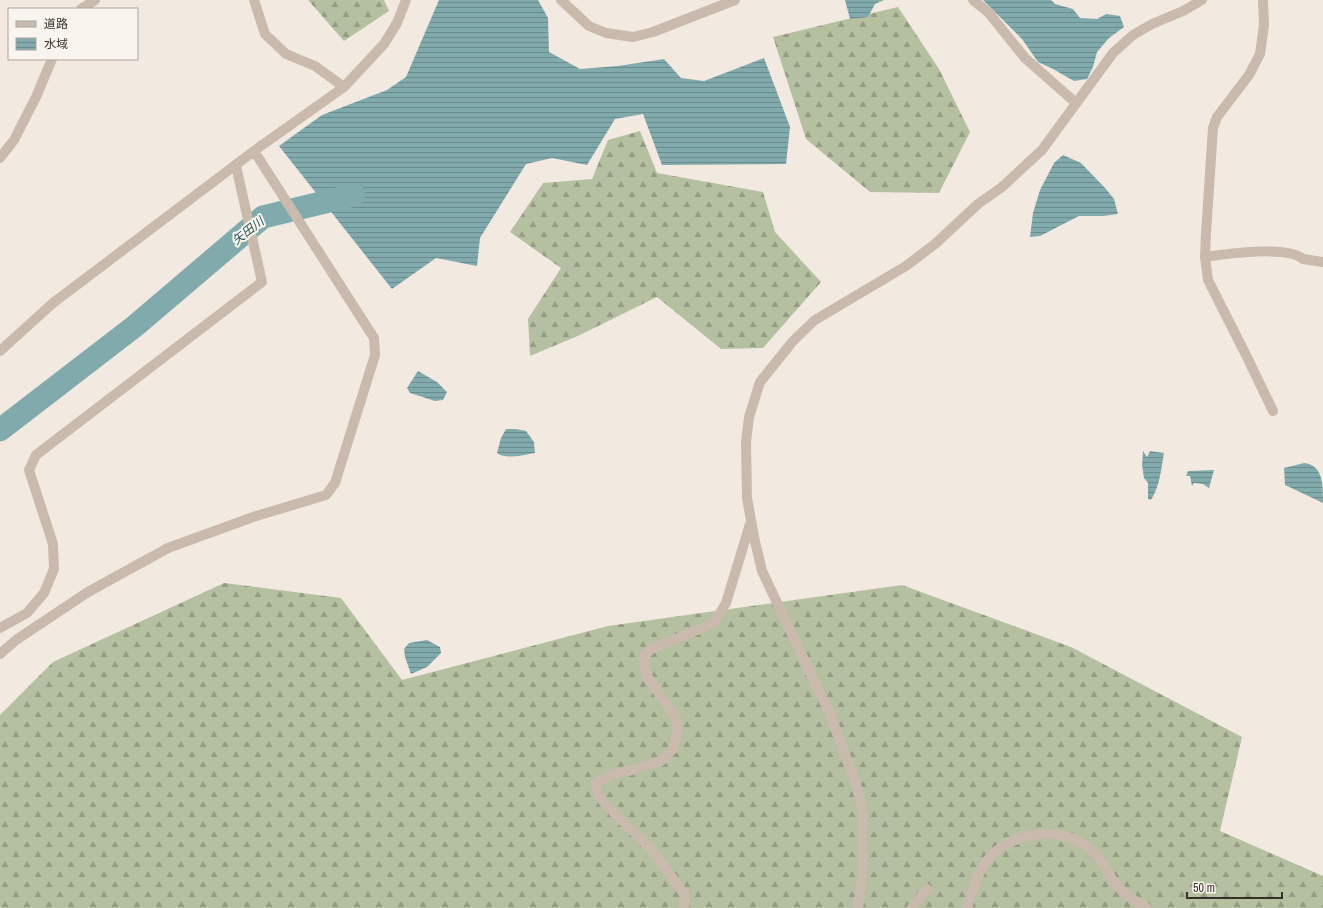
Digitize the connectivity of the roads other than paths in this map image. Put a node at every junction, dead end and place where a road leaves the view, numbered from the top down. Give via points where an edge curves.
1 (95, 0) edge
2 (254, 0) edge
3 (406, 0) edge
4 (561, 0) edge
5 (735, 0) edge
6 (973, 0) edge
7 (1202, 0) edge
8 (1264, 0) edge
9 (83, 8) edge
10 (52, 60) edge
11 (344, 87) junction
12 (1076, 103) junction
13 (254, 151) junction
14 (0, 158) edge
15 (236, 166) junction
16 (1205, 256) junction
17 (1323, 262) edge
18 (0, 351) edge
19 (1273, 411) dead end
20 (751, 520) junction
21 (0, 628) edge
22 (0, 654) edge
23 (927, 889) dead end
24 (684, 908) edge
25 (858, 908) edge
26 (912, 908) edge
27 (967, 908) edge
28 (1147, 908) edge

1 - 9 street
2 - 11 street via 265,34 286,54 315,66
3 - 11 street via 397,23 384,44
4 - 5 street via 589,26 606,33 633,38
6 - 12 street via 988,12 1025,58
7 - 12 street via 1133,35 1113,53
8 - 16 street via 1260,54 1249,75 1217,117 1213,128
10 - 14 street via 14,140
11 - 13 street
12 - 20 street via 1042,150 1002,187 978,204 935,244 906,266 815,320 793,341 760,382 749,417 746,442 747,498
13 - 15 street
13 - 22 street via 374,338 374,355 335,483 326,495 253,517 168,548 88,592 16,640
15 - 18 street via 54,303
15 - 21 street via 262,282 36,455 29,470 53,544 54,569 44,593 27,613
16 - 17 street via 1240,251 1285,252 1302,260
16 - 19 street via 1208,280
20 - 24 street via 726,603 714,623 651,648 644,656 647,676 674,717 678,730 673,749 661,762 612,774 596,783 598,794 606,805 652,850 685,895
20 - 25 street via 762,571 830,714 856,784 862,808 862,880
23 - 26 street
27 - 28 street via 971,891 992,854 1011,841 1049,833 1080,841 1094,852 1126,895

